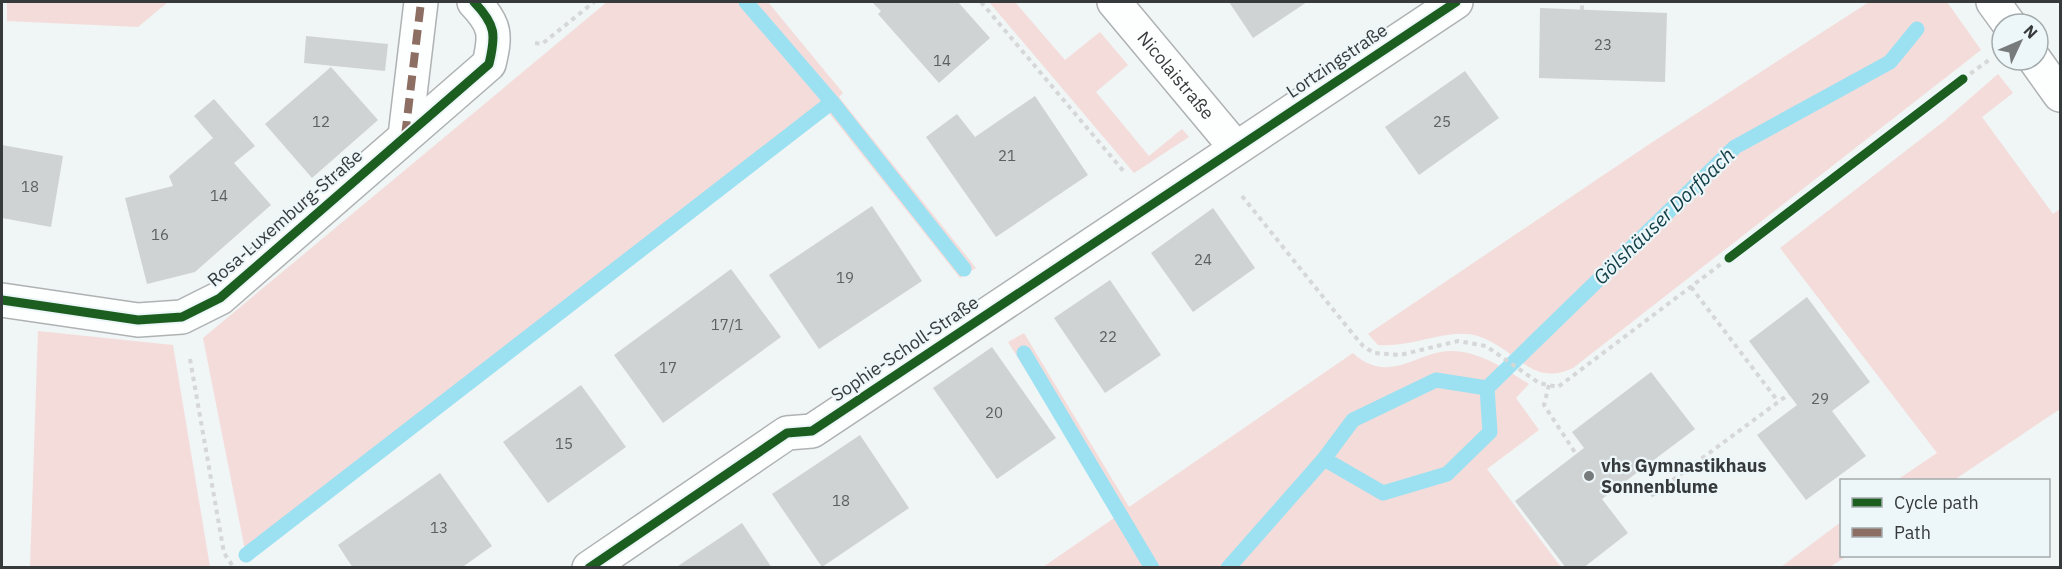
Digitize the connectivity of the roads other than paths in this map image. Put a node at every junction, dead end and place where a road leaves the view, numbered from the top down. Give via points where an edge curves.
1 (422, 2) edge
2 (474, 2) edge
3 (1114, 2) edge
4 (1456, 2) edge
5 (2044, 72) edge
6 (2061, 95) edge
7 (405, 136) junction
8 (1236, 148) junction
9 (2, 300) edge
10 (589, 567) edge

1 - 7 street
2 - 7 street, Rosa-Luxemburg-Straße via 486,15 495,39 489,64
3 - 8 street, Nicolaistraße
4 - 8 street, Lortzingstraße
5 - 6 street
7 - 9 street, Rosa-Luxemburg-Straße via 220,298 182,317 138,320
8 - 10 street, Sophie-Scholl-Straße via 812,431 786,433

